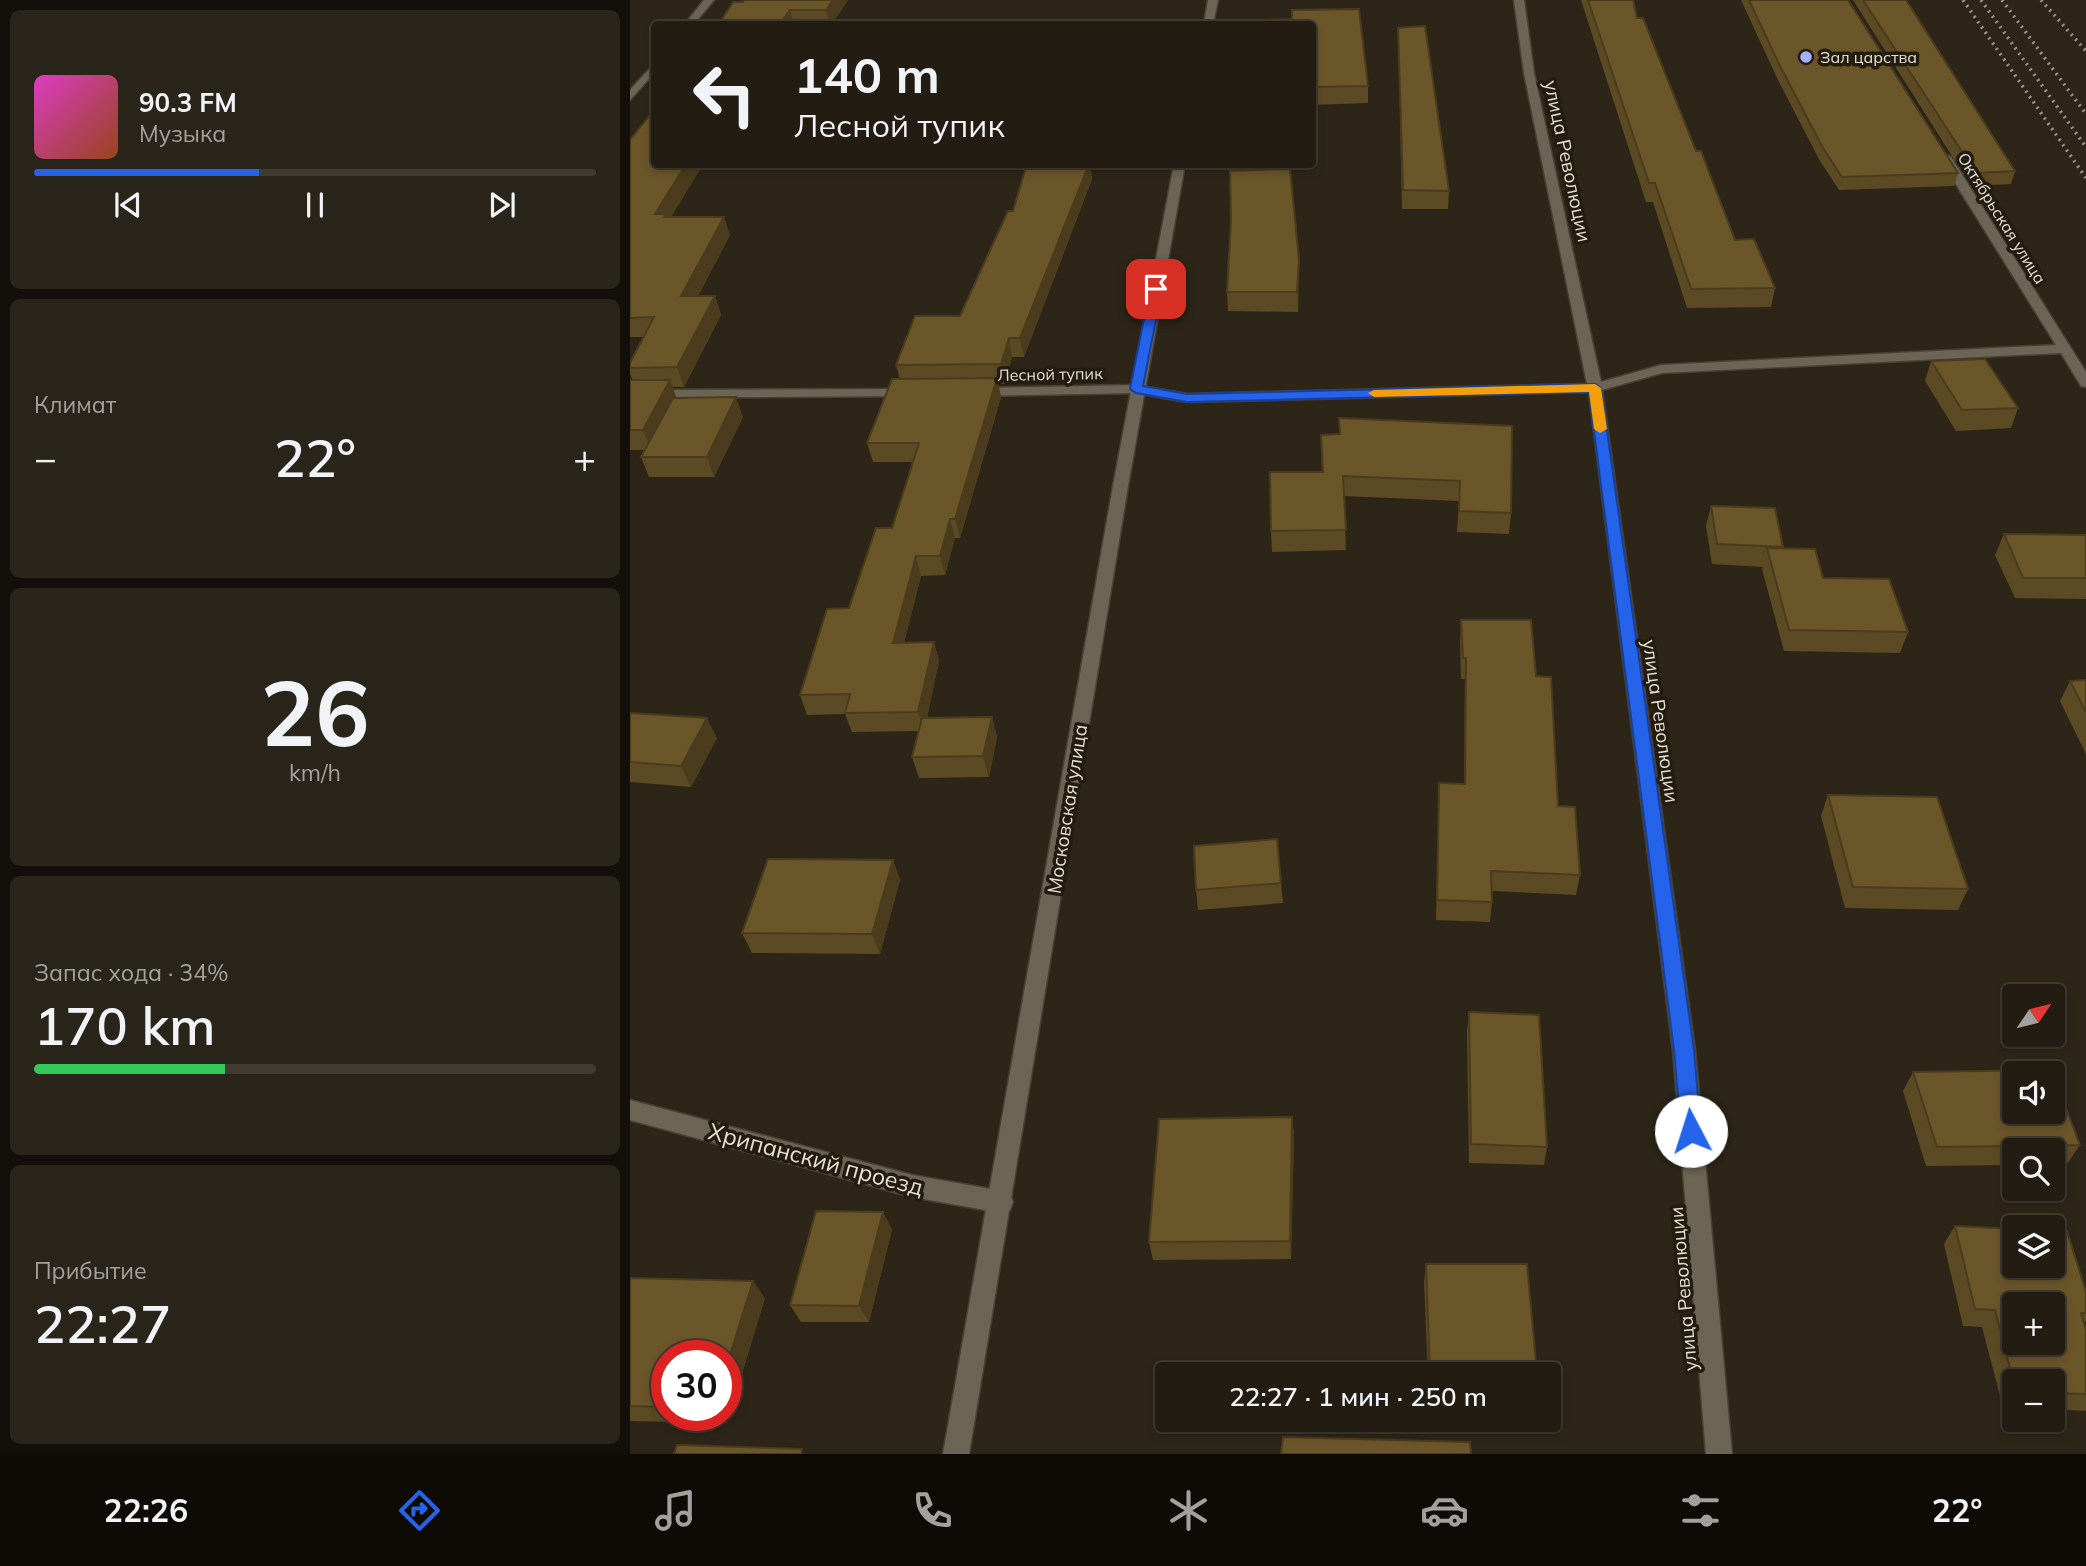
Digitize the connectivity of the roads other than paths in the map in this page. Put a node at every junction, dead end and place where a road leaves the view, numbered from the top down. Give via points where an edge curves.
1 (709, 0) edge
2 (1213, 0) edge
3 (1519, 0) edge
4 (692, 21) edge
5 (1209, 21) edge
6 (651, 71) edge
7 (630, 97) edge
8 (1941, 151) edge
9 (1179, 168) edge
10 (2065, 349) junction
11 (2086, 383) edge
12 (1595, 388) junction
13 (1136, 389) junction
14 (930, 393) edge
15 (957, 393) edge
16 (630, 394) edge
17 (630, 1110) edge
18 (1003, 1202) junction
19 (956, 1454) edge
20 (1719, 1454) edge

1 - 4 street
2 - 5 street
3 - 12 street, улица Революции via 1529,73
6 - 7 street
8 - 10 street, Октябрьская улица
9 - 13 street, Московская улица
10 - 11 street, Октябрьская улица
10 - 12 street, Лесной тупик via 1661,369
12 - 13 street, Лесной тупик via 1187,398
12 - 20 street, улица Революции via 1684,1050
13 - 15 street, Лесной тупик
13 - 18 street, Московская улица
14 - 16 street
17 - 18 street, Хрипанский проезд via 912,1186
18 - 19 street, Московская улица

